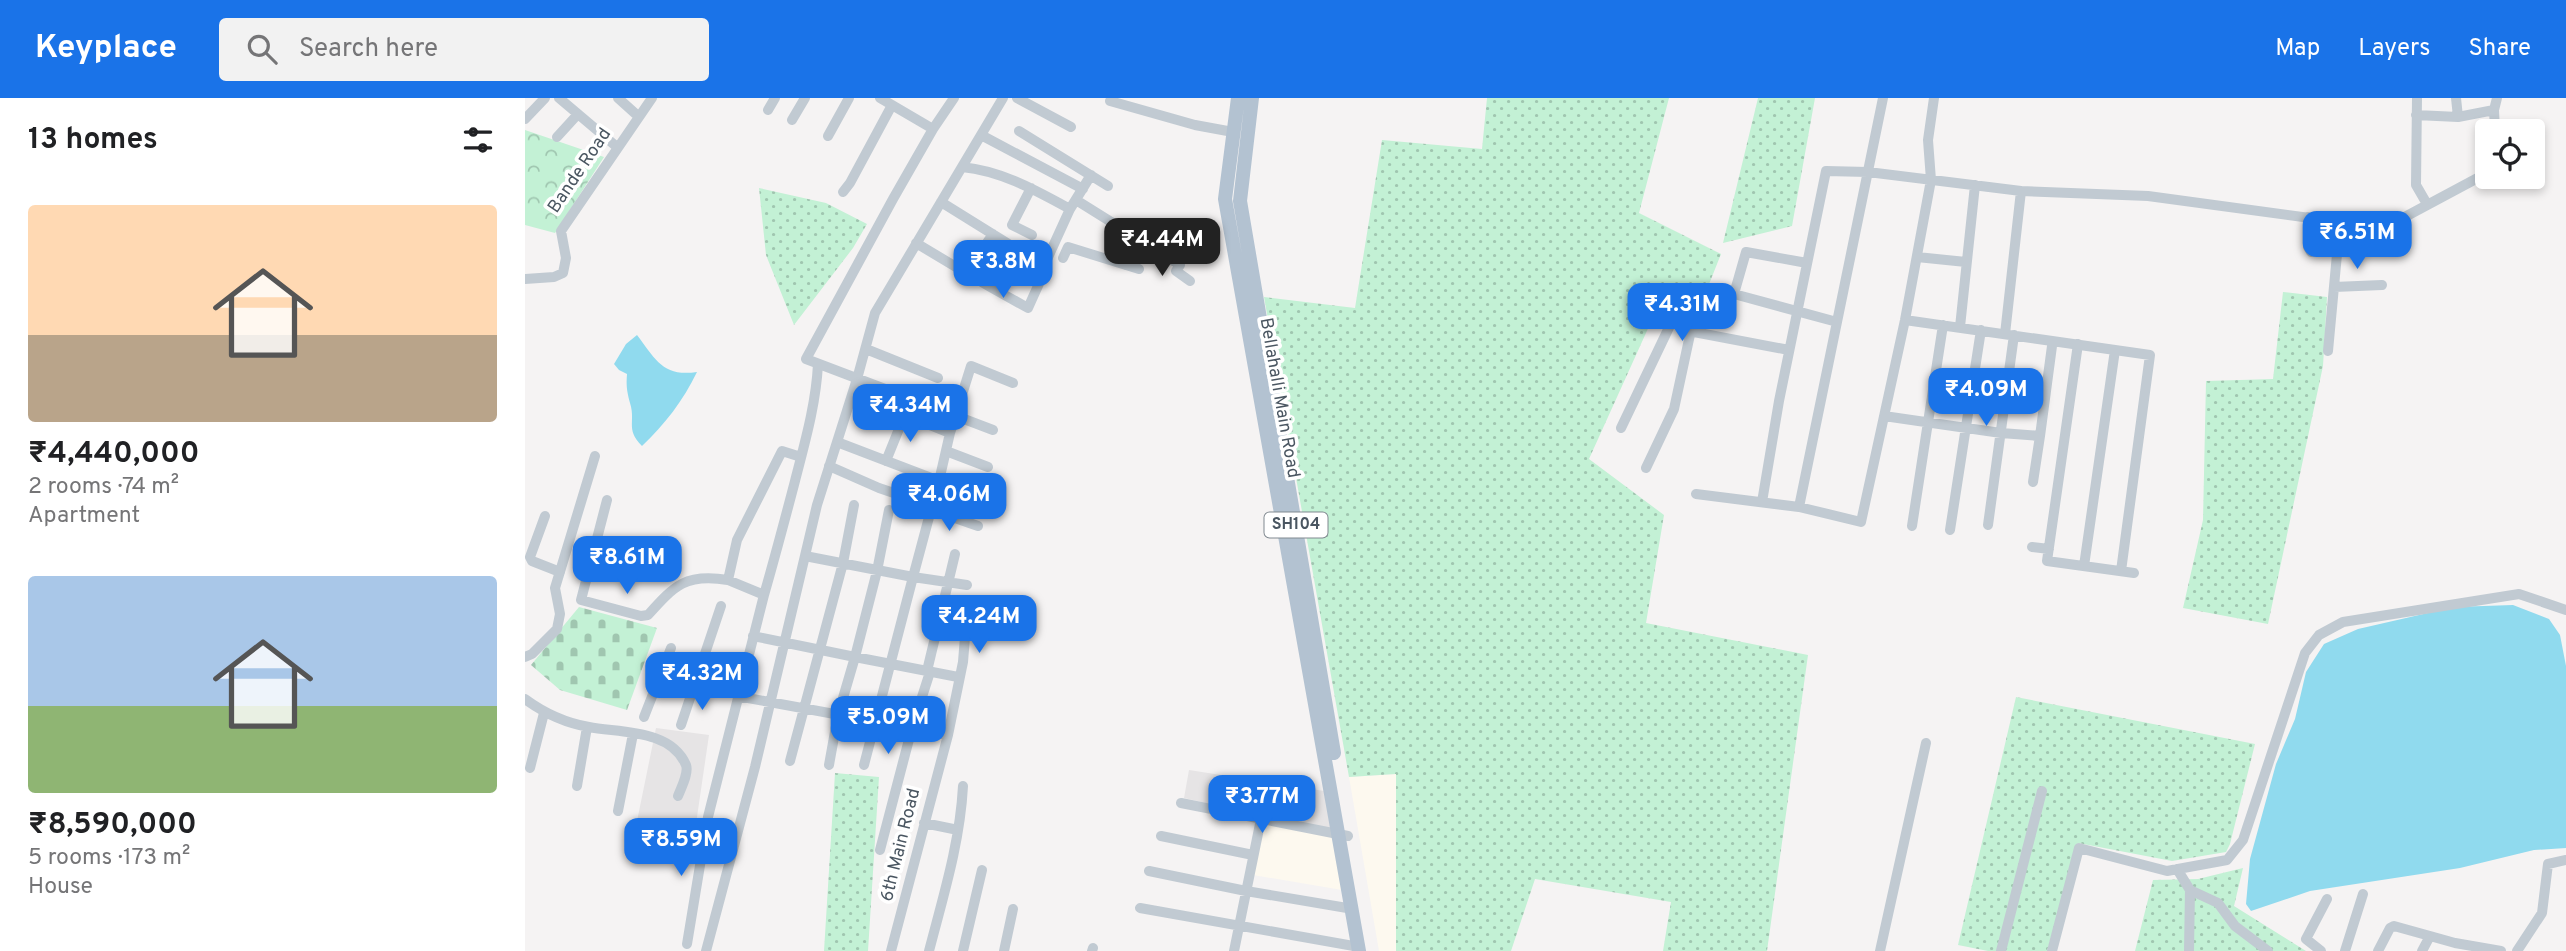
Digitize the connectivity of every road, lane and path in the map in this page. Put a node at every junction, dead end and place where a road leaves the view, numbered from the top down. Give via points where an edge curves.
1 (545, 98) edge
2 (559, 98) edge
3 (618, 98) edge
4 (652, 98) edge
5 (775, 98) edge
6 (805, 98) edge
7 (849, 98) edge
8 (880, 98) edge
9 (954, 98) edge
10 (1003, 98) edge
11 (1017, 98) edge
12 (1238, 98) edge
13 (1252, 98) edge
14 (1882, 98) edge
15 (1934, 98) edge
16 (2417, 98) edge
17 (2456, 98) edge
18 (2497, 98) edge
19 (1110, 101) dead end
20 (892, 105) junction
21 (768, 110) dead end
22 (2494, 110) junction
23 (578, 114) junction
24 (2416, 114) junction
25 (638, 116) junction
26 (2458, 117) junction
27 (525, 119) edge
28 (2494, 119) edge
29 (792, 120) dead end
30 (1071, 127) dead end
31 (933, 129) junction
32 (1019, 131) dead end
33 (1233, 132) junction
34 (981, 135) junction
35 (828, 136) dead end
36 (557, 137) dead end
37 (617, 147) junction
38 (962, 167) junction
39 (1868, 172) junction
40 (1091, 175) junction
41 (2475, 179) edge
42 (1931, 180) junction
43 (1975, 185) junction
44 (1108, 186) dead end
45 (1031, 188) junction
46 (1083, 189) junction
47 (2021, 191) junction
48 (843, 192) dead end
49 (941, 202) junction
50 (2427, 204) junction
51 (1073, 205) junction
52 (2308, 218) junction
53 (2336, 221) junction
54 (993, 234) junction
55 (1032, 236) dead end
56 (1139, 240) junction
57 (916, 243) junction
58 (1014, 248) junction
59 (1917, 257) junction
60 (1063, 258) dead end
61 (1966, 262) junction
62 (1807, 263) junction
63 (1126, 265) junction
64 (1044, 266) junction
65 (1139, 269) dead end
66 (966, 273) junction
67 (525, 279) edge
68 (1190, 281) dead end
69 (2382, 285) dead end
70 (2334, 287) junction
71 (992, 288) junction
72 (1798, 309) junction
73 (1905, 320) junction
74 (1837, 322) junction
75 (1943, 325) junction
76 (1959, 327) junction
77 (1691, 330) junction
78 (1981, 330) junction
79 (2010, 335) junction
80 (2078, 344) junction
81 (2052, 346) dead end
82 (866, 349) junction
83 (1789, 350) junction
84 (2115, 350) junction
85 (2328, 351) dead end
86 (818, 365) junction
87 (938, 378) dead end
88 (857, 379) junction
89 (1013, 383) dead end
90 (853, 394) junction
91 (905, 414) junction
92 (955, 415) junction
93 (1884, 416) junction
94 (1929, 422) junction
95 (1621, 428) dead end
96 (1966, 428) junction
97 (993, 430) dead end
98 (950, 433) junction
99 (2001, 433) junction
100 (2040, 436) junction
101 (837, 442) junction
102 (946, 450) junction
103 (595, 456) dead end
104 (801, 457) junction
105 (886, 461) junction
106 (829, 466) junction
107 (988, 467) dead end
108 (1646, 468) dead end
109 (939, 481) junction
110 (2033, 482) dead end
111 (982, 491) dead end
112 (1696, 494) dead end
113 (607, 500) dead end
114 (1762, 502) junction
115 (854, 505) dead end
116 (1799, 507) junction
117 (932, 508) junction
118 (888, 510) dead end
119 (545, 516) dead end
120 (1988, 525) dead end
121 (978, 526) dead end
122 (1912, 526) dead end
123 (1950, 530) dead end
124 (2032, 547) dead end
125 (2049, 549) junction
126 (955, 554) dead end
127 (805, 556) junction
128 (843, 563) junction
129 (2084, 566) junction
130 (877, 571) junction
131 (2121, 571) junction
132 (559, 572) junction
133 (2134, 573) dead end
134 (913, 577) junction
135 (728, 580) junction
136 (950, 583) junction
137 (967, 585) dead end
138 (764, 596) junction
139 (721, 606) dead end
140 (2566, 610) edge
141 (966, 624) dead end
142 (753, 636) junction
143 (785, 644) junction
144 (671, 648) dead end
145 (819, 650) junction
146 (525, 657) edge
147 (855, 657) junction
148 (891, 665) junction
149 (928, 671) junction
150 (958, 677) junction
151 (660, 680) junction
152 (695, 688) junction
153 (737, 694) junction
154 (525, 699) edge
155 (769, 701) junction
156 (805, 708) junction
157 (544, 713) junction
158 (838, 715) junction
159 (644, 717) dead end
160 (874, 721) junction
161 (681, 725) dead end
162 (587, 727) junction
163 (912, 728) junction
164 (633, 734) junction
165 (948, 735) junction
166 (1926, 743) dead end
167 (790, 761) dead end
168 (829, 765) dead end
169 (864, 765) dead end
170 (530, 768) dead end
171 (577, 786) dead end
172 (963, 786) dead end
173 (2042, 791) dead end
174 (678, 796) dead end
175 (1181, 803) dead end
176 (618, 811) dead end
177 (1261, 819) junction
178 (924, 823) junction
179 (958, 830) junction
180 (1161, 836) dead end
181 (1344, 836) junction
182 (880, 850) dead end
183 (1253, 855) junction
184 (2566, 860) edge
185 (2177, 869) junction
186 (982, 870) dead end
187 (1149, 871) dead end
188 (2190, 890) junction
189 (1246, 891) junction
190 (2363, 894) dead end
191 (2327, 899) dead end
192 (1140, 908) dead end
193 (1013, 909) dead end
194 (1353, 909) junction
195 (1239, 926) junction
196 (2430, 936) junction
197 (687, 944) dead end
198 (1362, 950) edge
199 (706, 951) edge
200 (891, 951) edge
201 (929, 951) edge
202 (964, 951) edge
203 (1003, 951) edge
204 (1234, 951) edge
205 (1880, 951) edge
206 (2001, 951) edge
207 (2052, 951) edge
208 (2189, 951) edge
209 (2268, 951) edge
210 (2321, 951) edge
211 (2345, 951) edge
212 (2378, 951) edge
213 (2423, 951) edge
214 (2501, 951) edge
215 (2517, 951) edge

1 - 27 street
2 - 23 street
3 - 25 street
4 - 25 street, Bande Road
5 - 21 street
6 - 29 street
7 - 35 street
8 - 20 street
9 - 31 street
10 - 34 street
11 - 30 street
12 - 33 main road, Bellahalli Main Road / SH104
13 - 181 main road, Bellahalli Main Road / SH104 via 1240,201
14 - 39 street
15 - 42 street via 1928,140
16 - 24 street
17 - 26 street
18 - 22 street
19 - 33 street
20 - 31 street
20 - 48 street
22 - 26 street
22 - 28 street
23 - 36 street
23 - 37 street
24 - 26 street
24 - 50 street via 2416,185
25 - 37 street, Bande Road
31 - 86 street via 806,359
32 - 40 street
33 - 181 main road, Bellahalli Main Road / SH104 via 1225,199 1279,509
34 - 38 street
34 - 46 street
37 - 67 street, Bande Road via 561,231 566,258 562,273
38 - 45 street via 982,169
38 - 49 street
39 - 42 street
39 - 62 street via 1826,171
39 - 74 street
40 - 44 street
40 - 46 street
41 - 50 street
42 - 43 street
42 - 59 street
43 - 47 street
43 - 61 street
45 - 51 street
45 - 55 street via 1012,225
46 - 51 street
47 - 52 street via 2148,196
47 - 79 street
49 - 54 street
49 - 57 street
50 - 53 street via 2392,222
51 - 56 street
51 - 64 street
52 - 53 street
52 - 53 street via 2311,252 2328,248
53 - 70 street
54 - 58 street
54 - 66 street
56 - 63 street
56 - 68 street via 1180,265 1173,269
57 - 66 street
57 - 82 street via 876,313
58 - 64 street
58 - 71 street
59 - 61 street
59 - 73 street
60 - 63 street via 1068,247
61 - 76 street
62 - 72 street
62 - 72 street via 1746,252 1734,294
63 - 65 street
64 - 71 street via 1028,308
66 - 71 street
69 - 70 street
70 - 85 street
72 - 74 street
72 - 83 street
73 - 75 street
73 - 93 street
74 - 116 street
75 - 76 street
75 - 94 street
76 - 78 street
77 - 83 street
77 - 95 street via 1674,317
77 - 108 street via 1674,409
78 - 79 street
78 - 96 street
79 - 80 street
79 - 99 street
80 - 84 street
80 - 125 street
81 - 100 street
82 - 87 street
82 - 88 street
83 - 114 street
84 - 129 street
84 - 131 street via 2150,355
86 - 88 street
86 - 104 street via 817,393
88 - 90 street
88 - 92 street
89 - 92 street via 971,366
90 - 91 street
90 - 101 street
91 - 98 street
91 - 105 street
92 - 97 street
92 - 98 street
93 - 94 street
93 - 116 street via 1861,522
94 - 96 street
94 - 122 street
96 - 99 street
96 - 123 street
98 - 102 street
99 - 100 street
99 - 120 street
100 - 110 street
101 - 105 street
101 - 106 street
102 - 107 street
102 - 109 street
103 - 132 street
104 - 135 street via 782,451 737,540
104 - 138 street
105 - 109 street
106 - 117 street
106 - 127 street
109 - 111 street
109 - 117 street
112 - 114 street
113 - 135 street via 581,600 641,616 648,615 674,587 692,578
114 - 116 street
115 - 128 street
117 - 121 street
117 - 134 street
118 - 130 street
119 - 132 street via 530,557
124 - 125 street
125 - 129 street via 2047,561
126 - 136 street
127 - 128 street
127 - 143 street
128 - 130 street
128 - 145 street
129 - 131 street
130 - 134 street
130 - 147 street
131 - 133 street
132 - 146 street via 557,629
134 - 136 street
134 - 148 street
135 - 138 street
136 - 137 street
136 - 149 street
138 - 142 street
139 - 152 street
140 - 185 street via 2519,594 2343,622 2319,635 2305,653 2243,840 2227,860
141 - 150 street, 6th Main Road
142 - 143 street
142 - 153 street
143 - 145 street
143 - 155 street
144 - 151 street
145 - 147 street
145 - 156 street
147 - 148 street
147 - 158 street
148 - 149 street
148 - 160 street
149 - 150 street
149 - 163 street
150 - 165 street, 6th Main Road
151 - 152 street
151 - 159 street
152 - 153 street
152 - 161 street
153 - 155 street
153 - 197 street via 700,859
154 - 157 street
155 - 156 street
155 - 199 street
156 - 158 street
156 - 167 street
157 - 162 street
157 - 170 street
158 - 160 street
158 - 168 street
160 - 163 street
160 - 169 street
162 - 164 street
162 - 171 street
163 - 165 street
163 - 182 street
164 - 174 street via 671,745 686,764
164 - 176 street
165 - 178 street, 6th Main Road
166 - 205 street
172 - 179 street
173 - 206 street
175 - 177 street
177 - 181 street
177 - 183 street
178 - 179 street
178 - 200 street, 6th Main Road
179 - 201 street
180 - 183 street
181 - 194 main road, Bellahalli Main Road / SH104
181 - 198 main road, Bellahalli Main Road / SH104
183 - 189 street
184 - 215 street via 2549,864 2542,913
185 - 188 street
185 - 207 street via 2167,871 2079,848
186 - 202 street
187 - 189 street
188 - 208 street
188 - 209 street via 2218,903 2232,923
189 - 194 street
189 - 195 street
190 - 211 street
191 - 210 street via 2306,939
192 - 195 street
193 - 203 street
194 - 198 main road, Bellahalli Main Road / SH104
195 - 198 street
195 - 204 street
196 - 212 street via 2394,926
196 - 213 street
196 - 214 street

